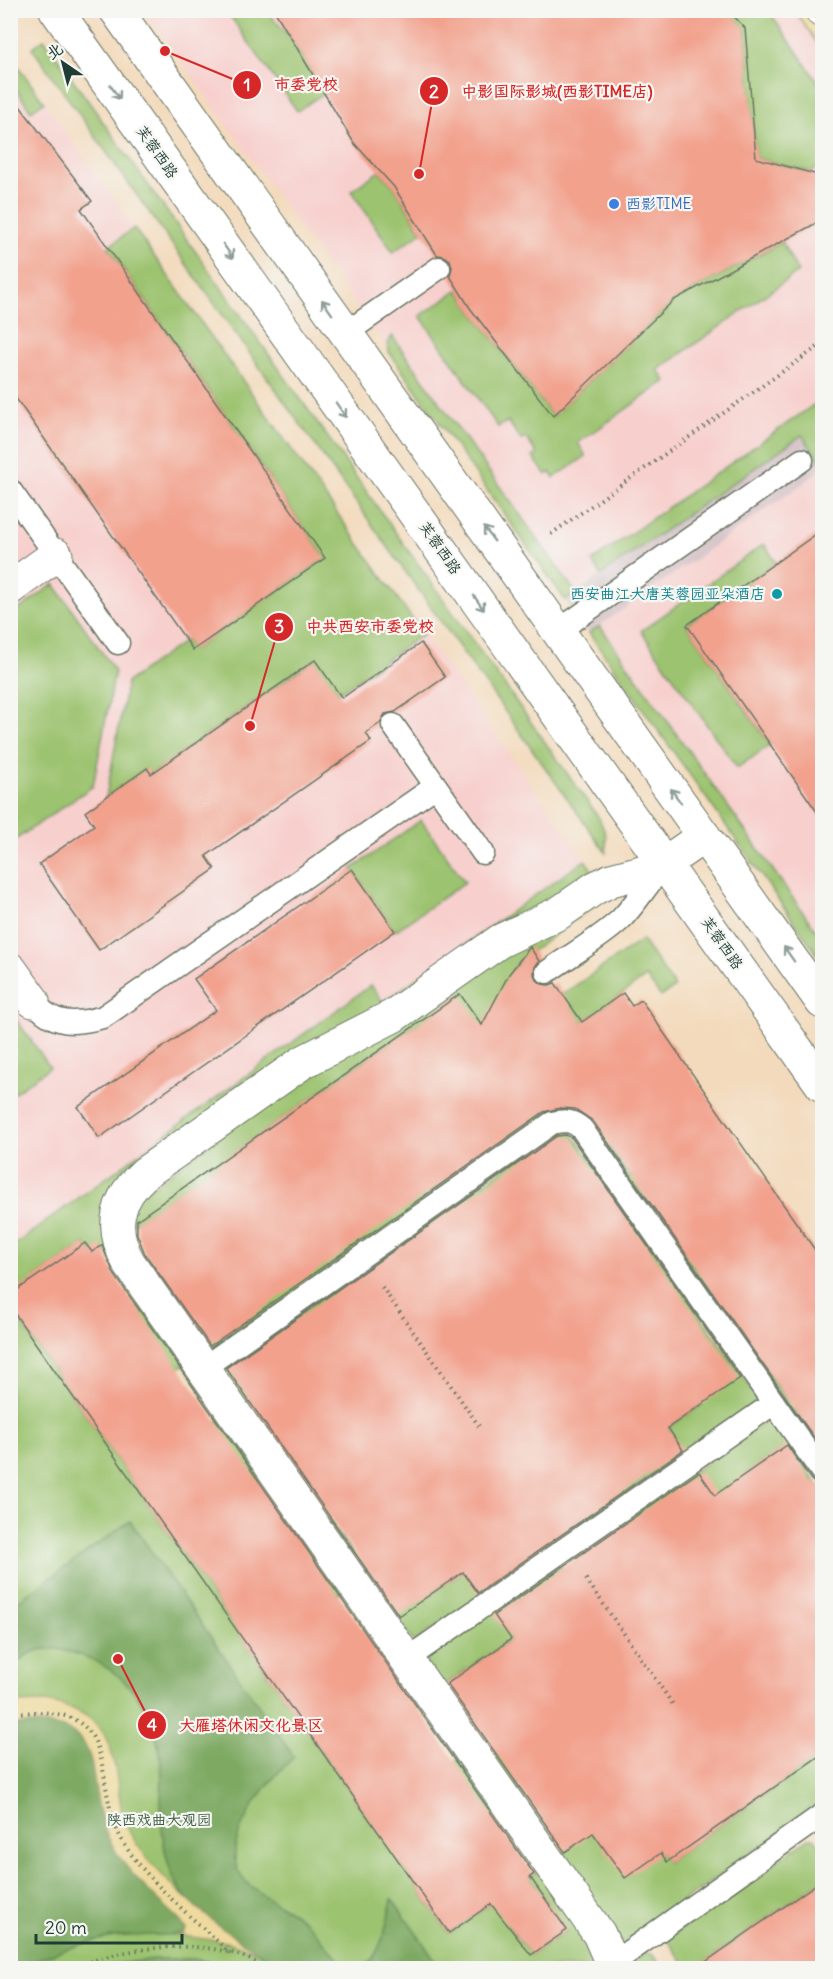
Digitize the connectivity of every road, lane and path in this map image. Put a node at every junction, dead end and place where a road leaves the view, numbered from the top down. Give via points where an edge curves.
1 (57, 10) edge
2 (116, 10) edge
3 (439, 268) dead end
4 (346, 333) junction
5 (822, 344) edge
6 (802, 460) dead end
7 (10, 490) edge
8 (551, 534) dead end
9 (56, 555) junction
10 (10, 588) edge
11 (558, 631) junction
12 (118, 643) dead end
13 (393, 725) dead end
14 (436, 786) junction
15 (704, 836) junction
16 (483, 853) dead end
17 (665, 864) junction
18 (547, 972) dead end
19 (19, 989) edge
20 (822, 1002) edge
21 (822, 1085) edge
22 (361, 1257) junction
23 (202, 1368) junction
24 (774, 1402) junction
25 (479, 1426) dead end
26 (822, 1472) edge
27 (564, 1549) junction
28 (407, 1659) junction
29 (674, 1706) dead end
30 (10, 1714) edge
31 (822, 1815) edge
32 (232, 1955) junction
33 (610, 1966) edge
34 (73, 1968) edge
35 (265, 1968) edge

1 -> 17 main road, 芙蓉西路
4 -> 2 main road
3 - 4 lane
11 -> 4 main road
5 - 8 path
6 - 11 lane
7 - 9 lane
9 - 10 main road
9 - 12 lane
15 -> 11 main road
13 - 14 lane
14 - 16 lane
14 - 19 lane via 103,1017 70,1023 49,1016
15 - 17 main road
20 -> 15 main road
17 - 18 lane via 618,922
17 - 21 main road, 芙蓉西路
17 - 23 main road via 611,880 559,913 500,940 393,1016 303,1062 135,1181 118,1215 118,1239 129,1263
22 - 23 lane
22 - 24 lane via 552,1123 576,1123
22 - 25 path
23 - 28 main road
24 - 26 lane
24 - 27 lane
27 - 28 lane
27 - 29 path
28 - 33 main road via 599,1934
30 - 32 path via 46,1713 66,1717 86,1728 98,1745 113,1820 127,1848 161,1887
31 - 33 lane
32 - 34 path via 199,1948 142,1949 105,1956
32 - 35 path

